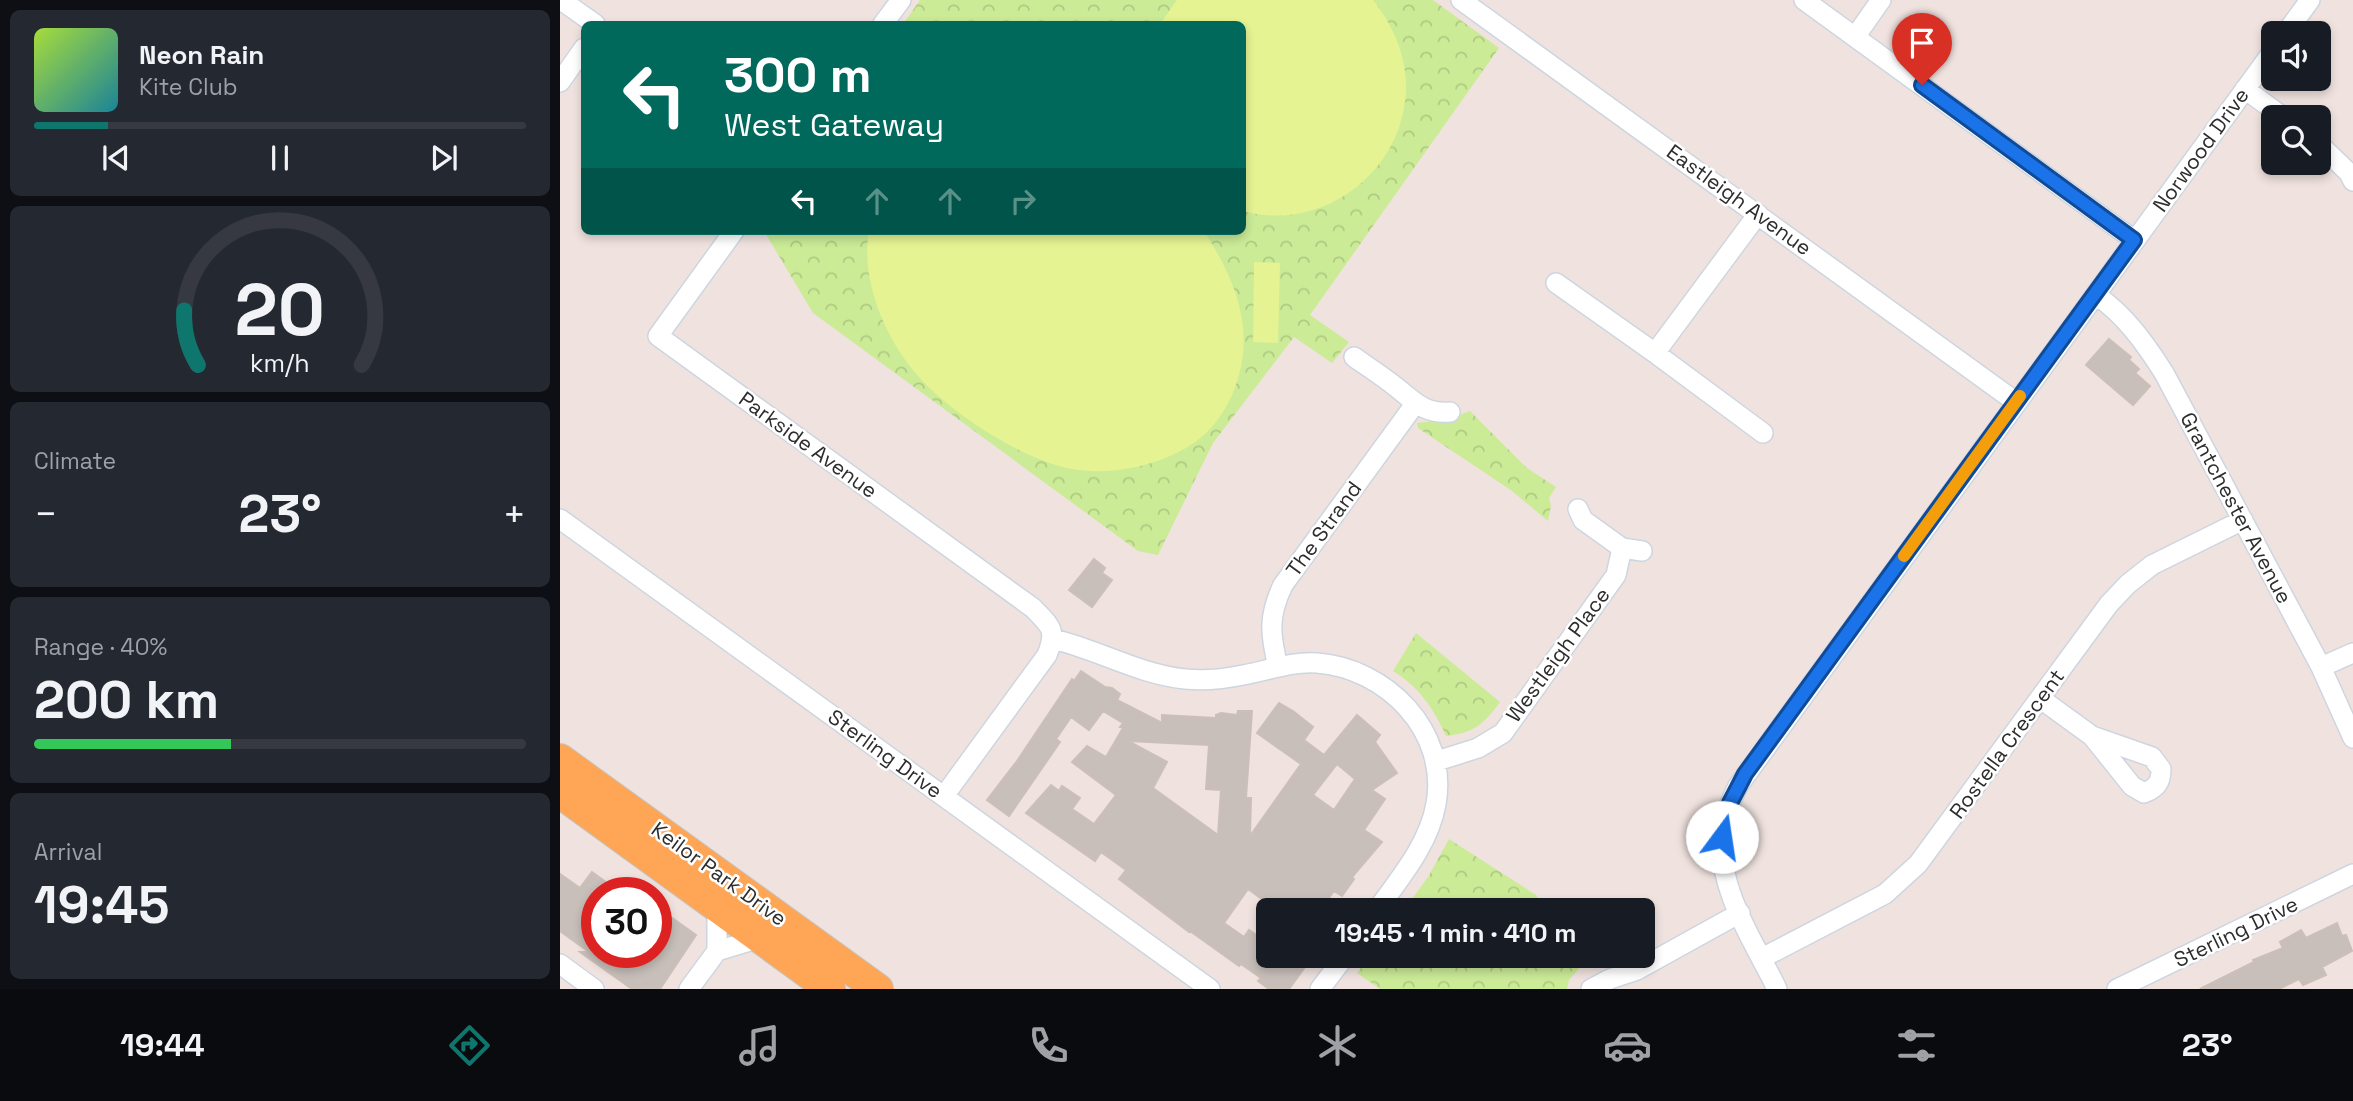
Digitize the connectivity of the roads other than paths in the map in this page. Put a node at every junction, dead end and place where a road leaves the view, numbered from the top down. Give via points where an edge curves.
1 (561, 0) edge
2 (901, 0) edge
3 (1461, 0) edge
4 (1804, 0) edge
5 (1881, 0) edge
6 (2310, 0) edge
7 (591, 21) edge
8 (885, 21) edge
9 (2295, 21) edge
10 (1855, 37) junction
11 (581, 52) edge
12 (2261, 67) edge
13 (560, 82) edge
14 (2245, 89) junction
15 (2267, 105) edge
16 (2331, 156) edge
17 (2353, 181) edge
18 (1758, 214) junction
19 (731, 235) edge
20 (2134, 240) junction
21 (1556, 283) dead end
22 (2095, 295) junction
23 (1655, 353) junction
24 (1354, 356) dead end
25 (2016, 402) junction
26 (1415, 404) junction
27 (1450, 412) dead end
28 (1763, 433) dead end
29 (1578, 509) dead end
30 (560, 519) edge
31 (2243, 520) junction
32 (1053, 639) junction
33 (2353, 653) edge
34 (1278, 667) junction
35 (2321, 667) junction
36 (2041, 699) junction
37 (2092, 736) dead end
38 (2353, 738) edge
39 (560, 759) edge
40 (1437, 761) junction
41 (560, 793) edge
42 (944, 796) junction
43 (2353, 874) edge
44 (1385, 898) edge
45 (717, 907) junction
46 (1740, 913) junction
47 (760, 938) junction
48 (717, 951) junction
49 (1762, 958) junction
50 (560, 964) edge
51 (1336, 968) edge
52 (1634, 980) edge
53 (594, 989) edge
54 (689, 989) edge
55 (830, 989) edge
56 (878, 989) edge
57 (1210, 989) edge
58 (1320, 989) edge
59 (1591, 989) edge
60 (1777, 989) edge
61 (2118, 989) edge

1 - 7 street
2 - 8 street
3 - 18 street, Eastleigh Avenue
4 - 10 street
5 - 10 street
6 - 9 street
10 - 20 street
11 - 13 street
12 - 14 street, Norwood Drive
14 - 15 street
14 - 20 street, Norwood Drive
16 - 17 street
18 - 23 street
18 - 25 street, Eastleigh Avenue
19 - 32 street, Parkside Avenue via 658,336 1033,608 1051,627
20 - 22 street, Norwood Drive
21 - 23 street
22 - 25 street, Norwood Drive
22 - 31 street, Grantchester Avenue via 2126,320 2147,346
23 - 28 street
24 - 26 street
25 - 46 street, Norwood Drive via 1738,786 1722,837 1725,874
26 - 27 street via 1437,413
26 - 34 street, The Strand via 1283,585 1274,605 1271,631
29 - 40 street, Westleigh Place via 1583,520 1632,550 1503,733 1478,748
30 - 42 street, Sterling Drive
31 - 35 street, Grantchester Avenue
31 - 36 street, Rostella Crescent via 2152,565 2128,584
32 - 34 street via 1081,645 1156,675 1187,679 1216,680
32 - 42 street via 1047,655
33 - 35 street
34 - 40 street via 1314,662 1365,675 1410,709
35 - 38 street, Grantchester Avenue
36 - 37 street
36 - 49 street, Rostella Crescent via 1918,864 1885,894
39 - 56 main road, Keilor Park Drive
40 - 44 street via 1436,803 1427,833
41 - 45 main road, Keilor Park Drive
42 - 57 street, Sterling Drive
43 - 61 street, Sterling Drive
45 - 47 main road, Keilor Park Drive
45 - 48 street
46 - 49 street, Norwood Drive
46 - 52 street
47 - 48 street
47 - 55 main road, Keilor Park Drive
48 - 54 street
49 - 60 street, Norwood Drive
50 - 53 street
51 - 58 street
52 - 59 street via 1610,979

